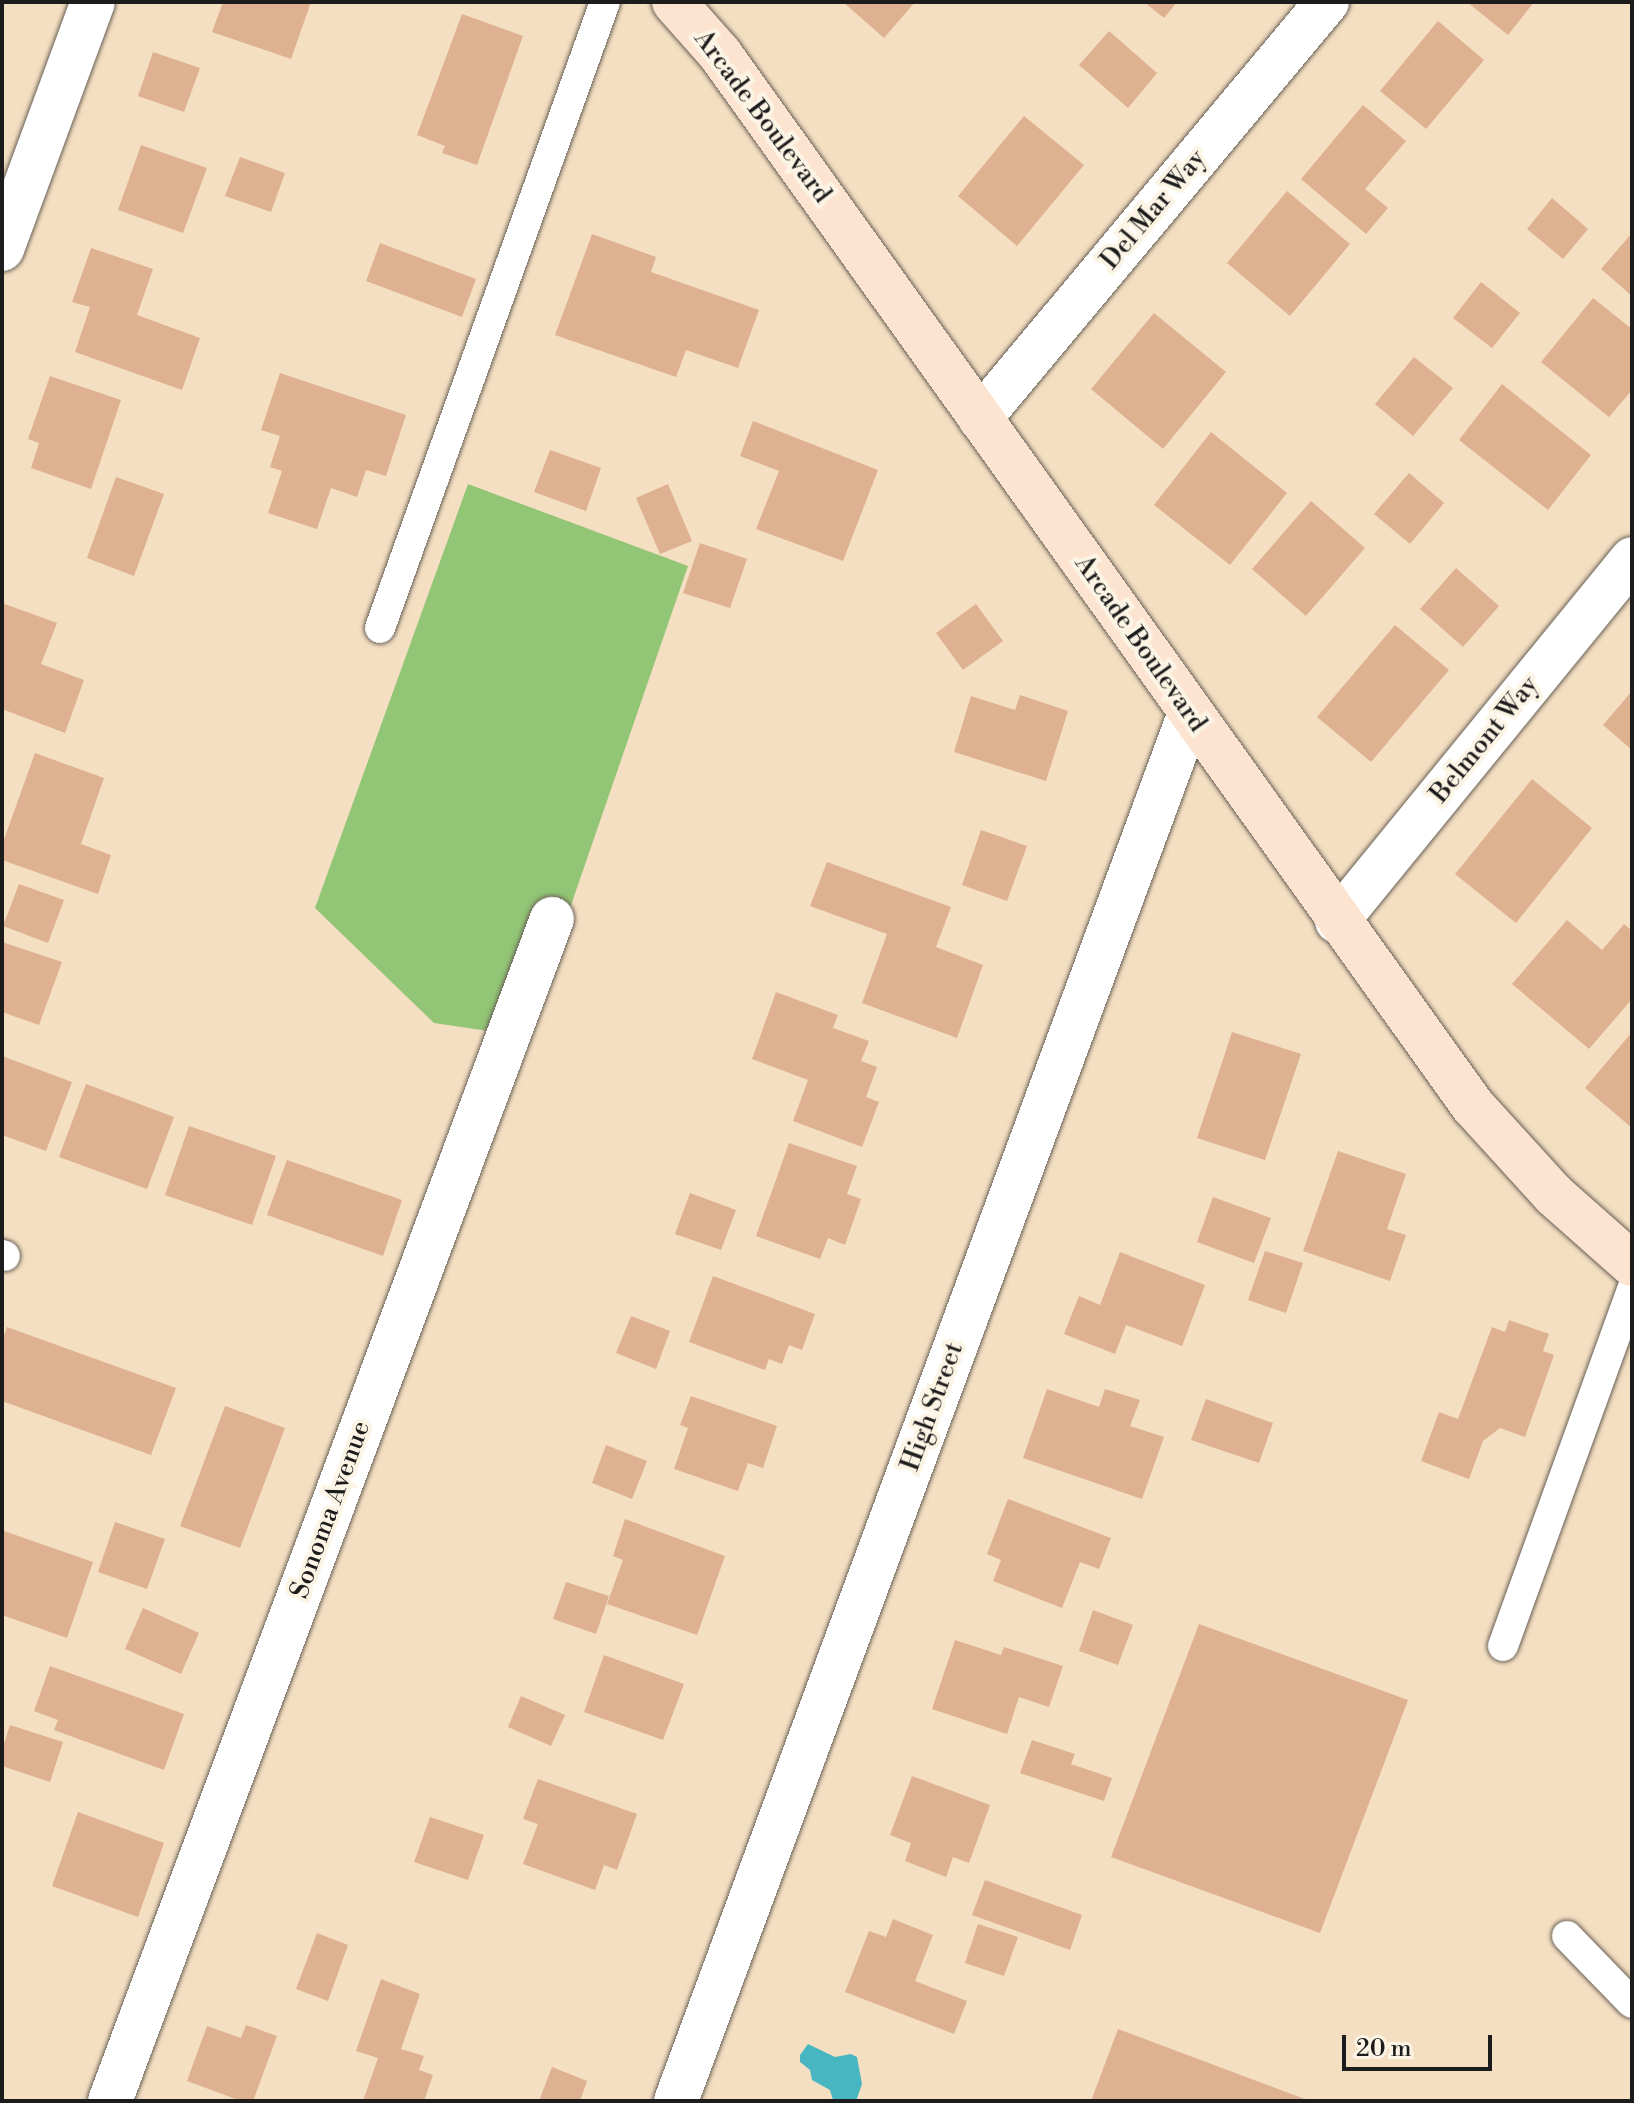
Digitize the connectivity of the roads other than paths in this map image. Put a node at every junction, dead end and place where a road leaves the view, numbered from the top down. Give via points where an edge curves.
1 (93, 2) edge
2 (605, 2) edge
3 (674, 2) edge
4 (1327, 2) edge
5 (2, 249) edge
6 (980, 418) junction
7 (1632, 559) edge
8 (380, 628) dead end
9 (1190, 713) junction
10 (552, 919) dead end
11 (1337, 921) junction
12 (1632, 1264) edge
13 (1632, 1289) edge
14 (1503, 1646) dead end
15 (1567, 1936) dead end
16 (1632, 2003) edge
17 (110, 2101) edge
18 (676, 2101) edge

1 - 5 street
2 - 8 lane
3 - 6 street, Arcade Boulevard via 720,54
4 - 6 street, Del Mar Way
6 - 9 street, Arcade Boulevard
7 - 11 street, Belmont Way
9 - 11 street, Arcade Boulevard
9 - 18 street, High Street
10 - 17 street, Sonoma Avenue
11 - 12 street, Arcade Boulevard via 1473,1106 1554,1195
13 - 14 lane
15 - 16 lane

